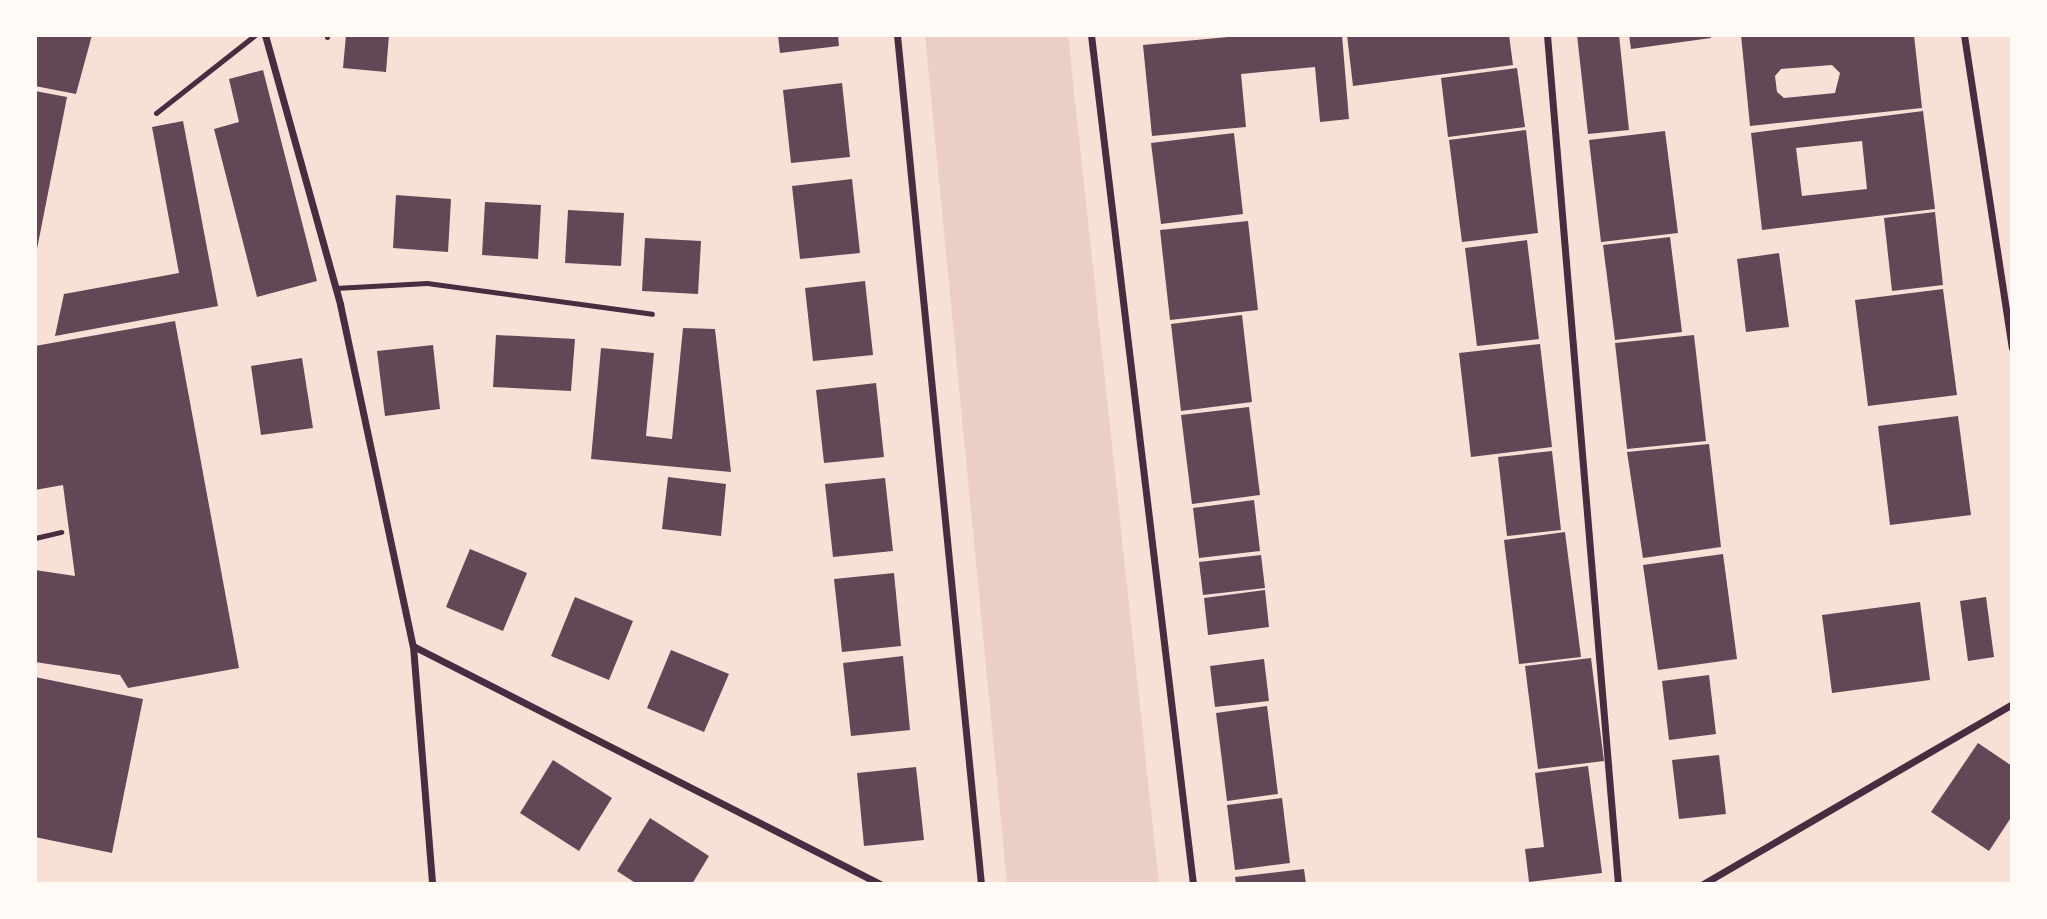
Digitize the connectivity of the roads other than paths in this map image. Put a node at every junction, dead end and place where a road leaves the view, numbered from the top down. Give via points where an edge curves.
1 (255, 35) edge
2 (265, 35) edge
3 (897, 35) edge
4 (1091, 35) edge
5 (1547, 35) edge
6 (1964, 35) edge
7 (156, 113) dead end
8 (335, 288) junction
9 (652, 314) dead end
10 (2012, 347) edge
11 (61, 532) dead end
12 (35, 538) edge
13 (413, 646) junction
14 (2012, 704) edge
15 (432, 884) edge
16 (880, 884) edge
17 (981, 884) edge
18 (1193, 884) edge
19 (1618, 884) edge
20 (1703, 884) edge

1 - 7 lane
2 - 8 street
3 - 17 street
4 - 18 street
5 - 19 street
6 - 10 street
8 - 9 lane via 427,284
8 - 13 street
11 - 12 lane
13 - 15 street
13 - 16 street
14 - 20 street

